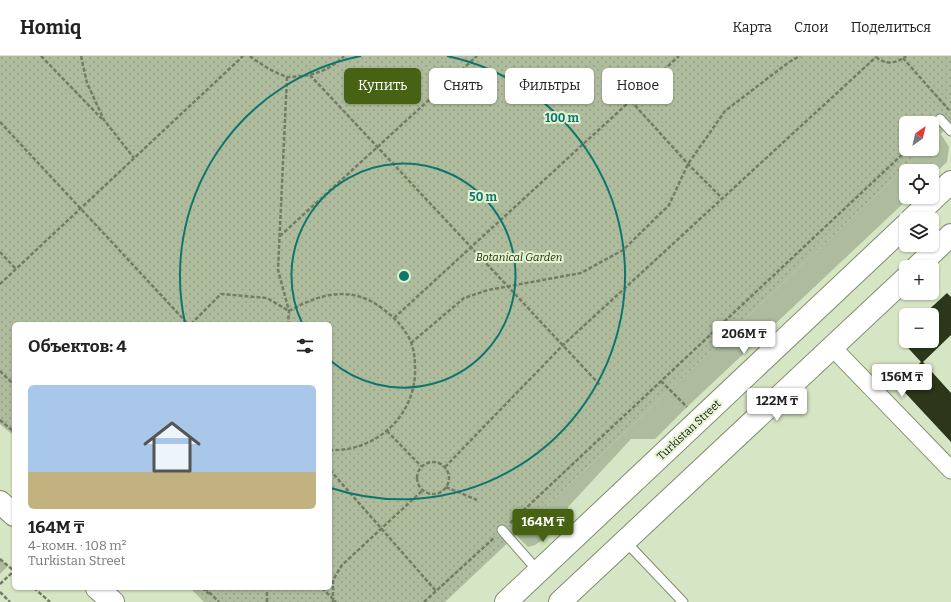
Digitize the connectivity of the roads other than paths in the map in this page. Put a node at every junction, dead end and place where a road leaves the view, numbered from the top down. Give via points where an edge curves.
1 (940, 119) dead end
2 (951, 131) edge
3 (951, 182) edge
4 (919, 212) edge
5 (899, 232) edge
6 (951, 235) edge
7 (924, 260) edge
8 (899, 285) edge
9 (832, 347) junction
10 (951, 470) edge
11 (0, 502) edge
12 (12, 513) edge
13 (502, 530) road end
14 (625, 541) junction
15 (539, 571) junction
16 (99, 590) edge
17 (113, 602) edge
18 (506, 602) edge
19 (560, 602) edge
20 (684, 602) edge

1 - 2 lane
3 - 4 main road
5 - 15 main road, Turkistan Street
6 - 7 main road
8 - 9 main road
9 - 10 street
9 - 14 main road
11 - 12 main road
13 - 15 lane
14 - 19 main road
14 - 20 lane
15 - 18 main road, Turkistan Street
16 - 17 main road

